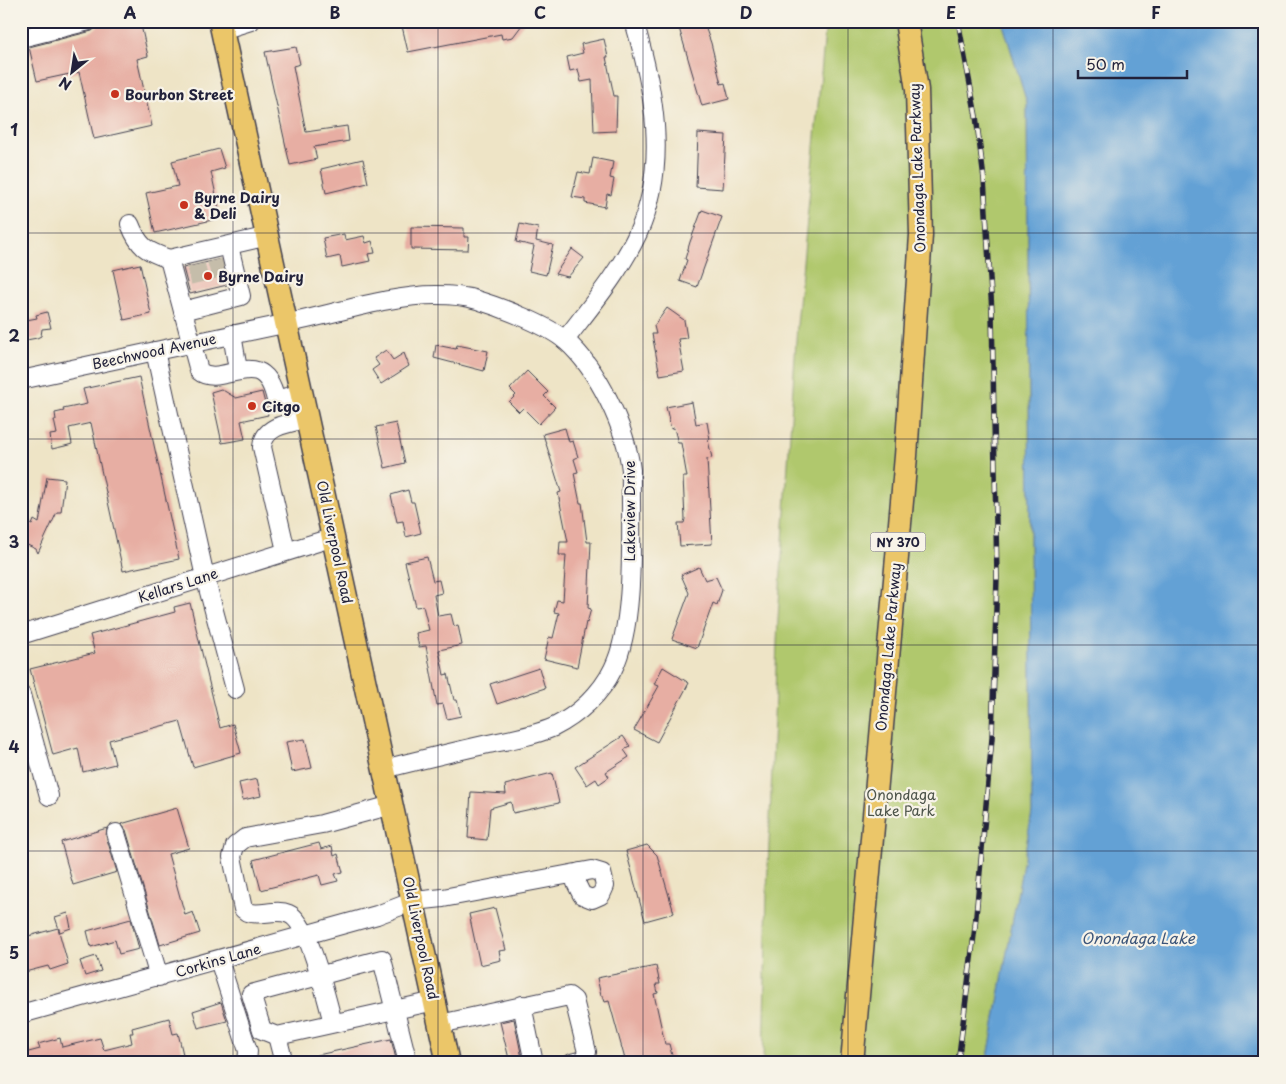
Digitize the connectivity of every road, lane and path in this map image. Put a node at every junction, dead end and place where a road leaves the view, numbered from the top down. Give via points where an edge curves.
1 (89, 21) edge
2 (250, 21) edge
3 (634, 21) edge
4 (906, 21) edge
5 (221, 25) edge
6 (21, 38) edge
7 (130, 224) dead end
8 (268, 236) junction
9 (220, 252) junction
10 (168, 259) junction
11 (183, 311) junction
12 (287, 323) junction
13 (232, 334) junction
14 (565, 340) junction
15 (192, 343) junction
16 (155, 351) junction
17 (238, 370) junction
18 (21, 380) edge
19 (302, 393) junction
20 (276, 400) junction
21 (308, 419) junction
22 (280, 426) junction
23 (334, 537) junction
24 (286, 551) junction
25 (205, 577) junction
26 (21, 635) edge
27 (235, 689) dead end
28 (21, 694) edge
29 (384, 769) junction
30 (49, 796) dead end
31 (392, 805) junction
32 (116, 834) dead end
33 (580, 872) dead end
34 (414, 901) junction
35 (304, 936) junction
36 (219, 960) junction
37 (319, 974) junction
38 (158, 977) junction
39 (435, 1001) junction
40 (522, 1005) junction
41 (395, 1010) junction
42 (21, 1014) edge
43 (333, 1023) junction
44 (440, 1024) junction
45 (276, 1036) junction
46 (247, 1063) edge
47 (284, 1063) edge
48 (408, 1063) edge
49 (448, 1063) edge
50 (534, 1063) edge
51 (572, 1063) edge
52 (852, 1063) edge

1 - 6 street
2 - 5 street
3 - 14 street via 653,102 655,166 649,202 638,233 617,270
4 - 52 main road, Onondaga Lake Parkway / NY 370 via 916,90 921,236 906,456
5 - 8 main road, Old Liverpool Road
7 - 10 street via 147,251
8 - 9 street
8 - 12 main road, Old Liverpool Road
9 - 10 street via 195,259
9 - 11 street via 241,296 224,293 203,298
10 - 11 street
11 - 15 street
12 - 13 street, Beechwood Avenue
12 - 14 street, Lakeview Drive via 435,295 475,299
12 - 19 main road, Old Liverpool Road
13 - 15 street, Beechwood Avenue
13 - 17 street
14 - 29 street, Lakeview Drive via 578,353 609,402 629,454 629,596 619,654 602,687 578,712 553,727
15 - 16 street, Beechwood Avenue
15 - 17 street via 203,375
16 - 18 street, Beechwood Avenue
16 - 25 street
17 - 20 street via 261,373 270,381
19 - 20 street
19 - 21 main road, Old Liverpool Road
20 - 22 street
21 - 22 street
21 - 23 main road, Old Liverpool Road
22 - 24 street via 263,438 262,448
23 - 24 street, Kellars Lane
23 - 29 main road, Old Liverpool Road
24 - 25 street, Kellars Lane
25 - 26 street, Kellars Lane
25 - 27 street
28 - 30 street
29 - 31 main road, Old Liverpool Road
31 - 34 main road, Old Liverpool Road
31 - 35 street via 322,824 245,838 235,846 232,857 243,909 251,914 282,912 291,915 299,922
32 - 38 street
33 - 34 street, Corkins Lane
34 - 35 street, Corkins Lane
34 - 39 main road, Old Liverpool Road
35 - 36 street, Corkins Lane
35 - 37 street
36 - 38 street, Corkins Lane
36 - 46 street via 248,1051
37 - 41 street via 382,958
37 - 43 street
37 - 45 street via 251,994 262,1030
38 - 42 street, Corkins Lane
39 - 41 street
39 - 44 main road, Old Liverpool Road
40 - 44 street
40 - 50 street
40 - 51 street via 562,996 574,1000 587,1052 583,1060
41 - 43 street
41 - 48 street
43 - 45 street
44 - 49 main road, Old Liverpool Road
45 - 47 street

